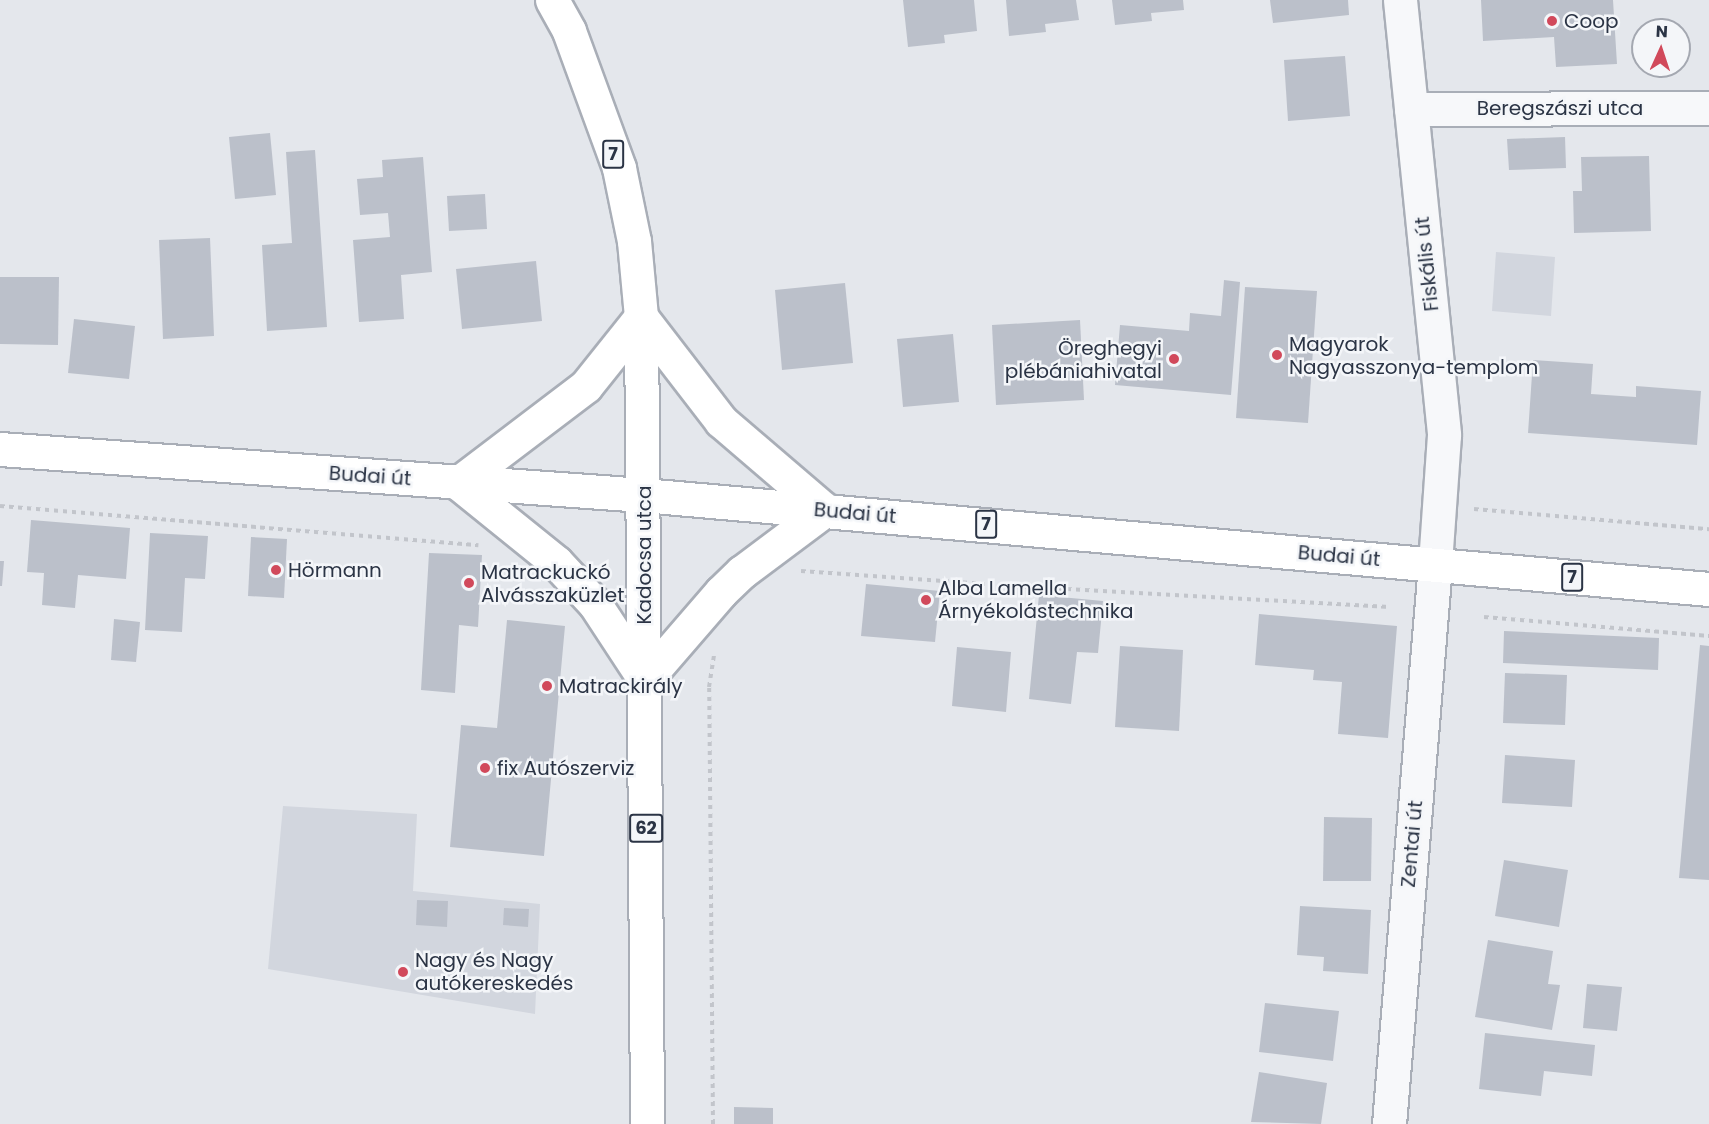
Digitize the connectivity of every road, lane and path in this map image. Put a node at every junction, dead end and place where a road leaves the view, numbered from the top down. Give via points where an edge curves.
1 (552, 0) edge
2 (1400, 0) edge
3 (1709, 108) edge
4 (1411, 109) junction
5 (642, 317) junction
6 (0, 449) edge
7 (458, 483) junction
8 (643, 495) junction
9 (0, 506) edge
10 (1440, 507) junction
11 (825, 510) junction
12 (1709, 529) edge
13 (482, 545) dead end
14 (1435, 565) junction
15 (796, 570) dead end
16 (1709, 589) edge
17 (1389, 607) dead end
18 (1484, 617) dead end
19 (1709, 636) edge
20 (714, 652) dead end
21 (645, 680) junction
22 (647, 1124) edge
23 (713, 1124) edge
24 (1389, 1124) edge

1 - 5 main road, Kadocsa utca / 7 via 569,31 619,168 634,241
2 - 4 street, Fiskális út
3 - 4 street, Beregszászi utca
4 - 10 street, Fiskális út via 1444,435
5 - 7 main road via 586,386
5 - 8 main road, Kadocsa utca / 7
5 - 11 main road via 721,422
6 - 7 main road, Budai út
7 - 8 main road, Budai út
7 - 21 main road via 556,562 595,604
8 - 11 main road, Budai út / 7
8 - 21 main road, Kadocsa utca / 62
9 - 13 path
10 - 12 path
10 - 14 street, Fiskális út
11 - 14 main road, Budai út / 7
11 - 21 main road via 735,579
14 - 16 main road, Budai út / 7
14 - 24 street, Zentai út
15 - 17 path
18 - 19 path
20 - 23 path via 709,687
21 - 22 main road, Kadocsa utca / 62

